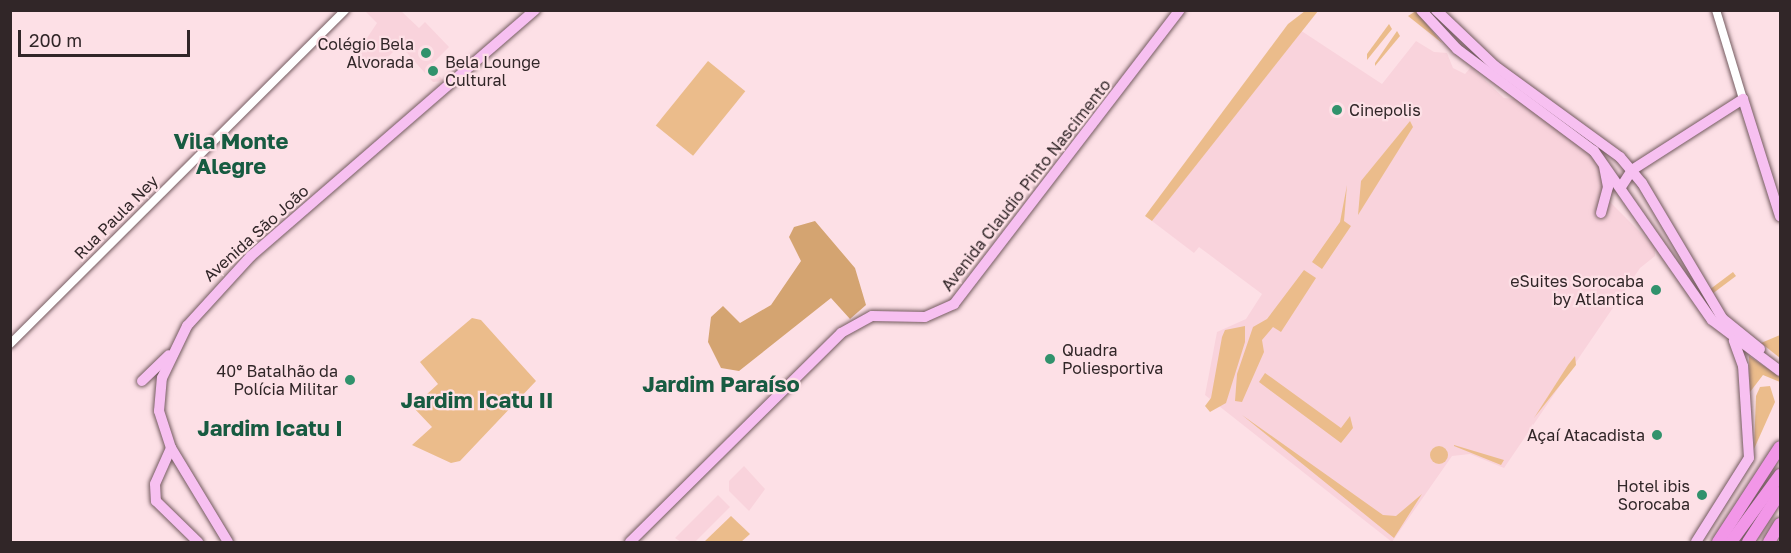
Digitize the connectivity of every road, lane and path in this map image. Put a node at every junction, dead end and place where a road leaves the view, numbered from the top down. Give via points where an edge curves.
1 (345, 10) edge
2 (535, 10) edge
3 (1180, 10) edge
4 (1421, 10) edge
5 (1436, 10) edge
6 (1716, 10) edge
7 (1743, 99) junction
8 (1731, 106) junction
9 (1748, 114) junction
10 (1584, 142) junction
11 (1599, 156) junction
12 (1620, 157) junction
13 (1632, 170) junction
14 (1621, 187) junction
15 (1633, 204) junction
16 (1601, 213) dead end
17 (1780, 216) edge
18 (1732, 338) junction
19 (10, 344) edge
20 (171, 353) junction
21 (1780, 363) edge
22 (1780, 371) edge
23 (142, 381) dead end
24 (1780, 447) edge
25 (171, 448) junction
26 (159, 474) junction
27 (1780, 477) edge
28 (188, 479) junction
29 (1780, 493) edge
30 (1780, 526) edge
31 (198, 543) edge
32 (228, 543) edge
33 (630, 543) edge
34 (1696, 543) edge
35 (1718, 543) edge
36 (1731, 543) edge
37 (1739, 543) edge
38 (1748, 543) edge
39 (1769, 543) edge

1 - 19 street, Rua Paula Ney
2 - 20 main road, Avenida São João via 212,292
3 - 33 main road, Avenida Claudio Pinto Nascimento via 954,304 925,317 872,316 840,333
4 - 10 main road via 1457,49
5 - 12 main road via 1495,66
6 - 7 street
7 - 8 main road
7 - 9 main road
8 - 9 main road
8 - 13 main road
9 - 17 main road
10 - 11 main road
10 - 12 main road via 1614,164
11 - 14 main road
11 - 16 main road via 1608,178
12 - 13 main road
13 - 14 main road
13 - 15 main road
13 - 21 main road via 1722,318
14 - 15 main road
15 - 18 main road via 1712,320
18 - 22 main road
18 - 34 main road via 1742,361 1749,458
20 - 23 main road
20 - 25 main road, Avenida São João via 159,388 159,411
24 - 35 highway
25 - 26 main road
25 - 28 main road, Avenida São João
26 - 28 main road via 172,471
26 - 31 main road via 156,501
27 - 36 highway
27 - 37 highway
28 - 32 main road, Avenida São João
29 - 38 highway
30 - 39 highway

